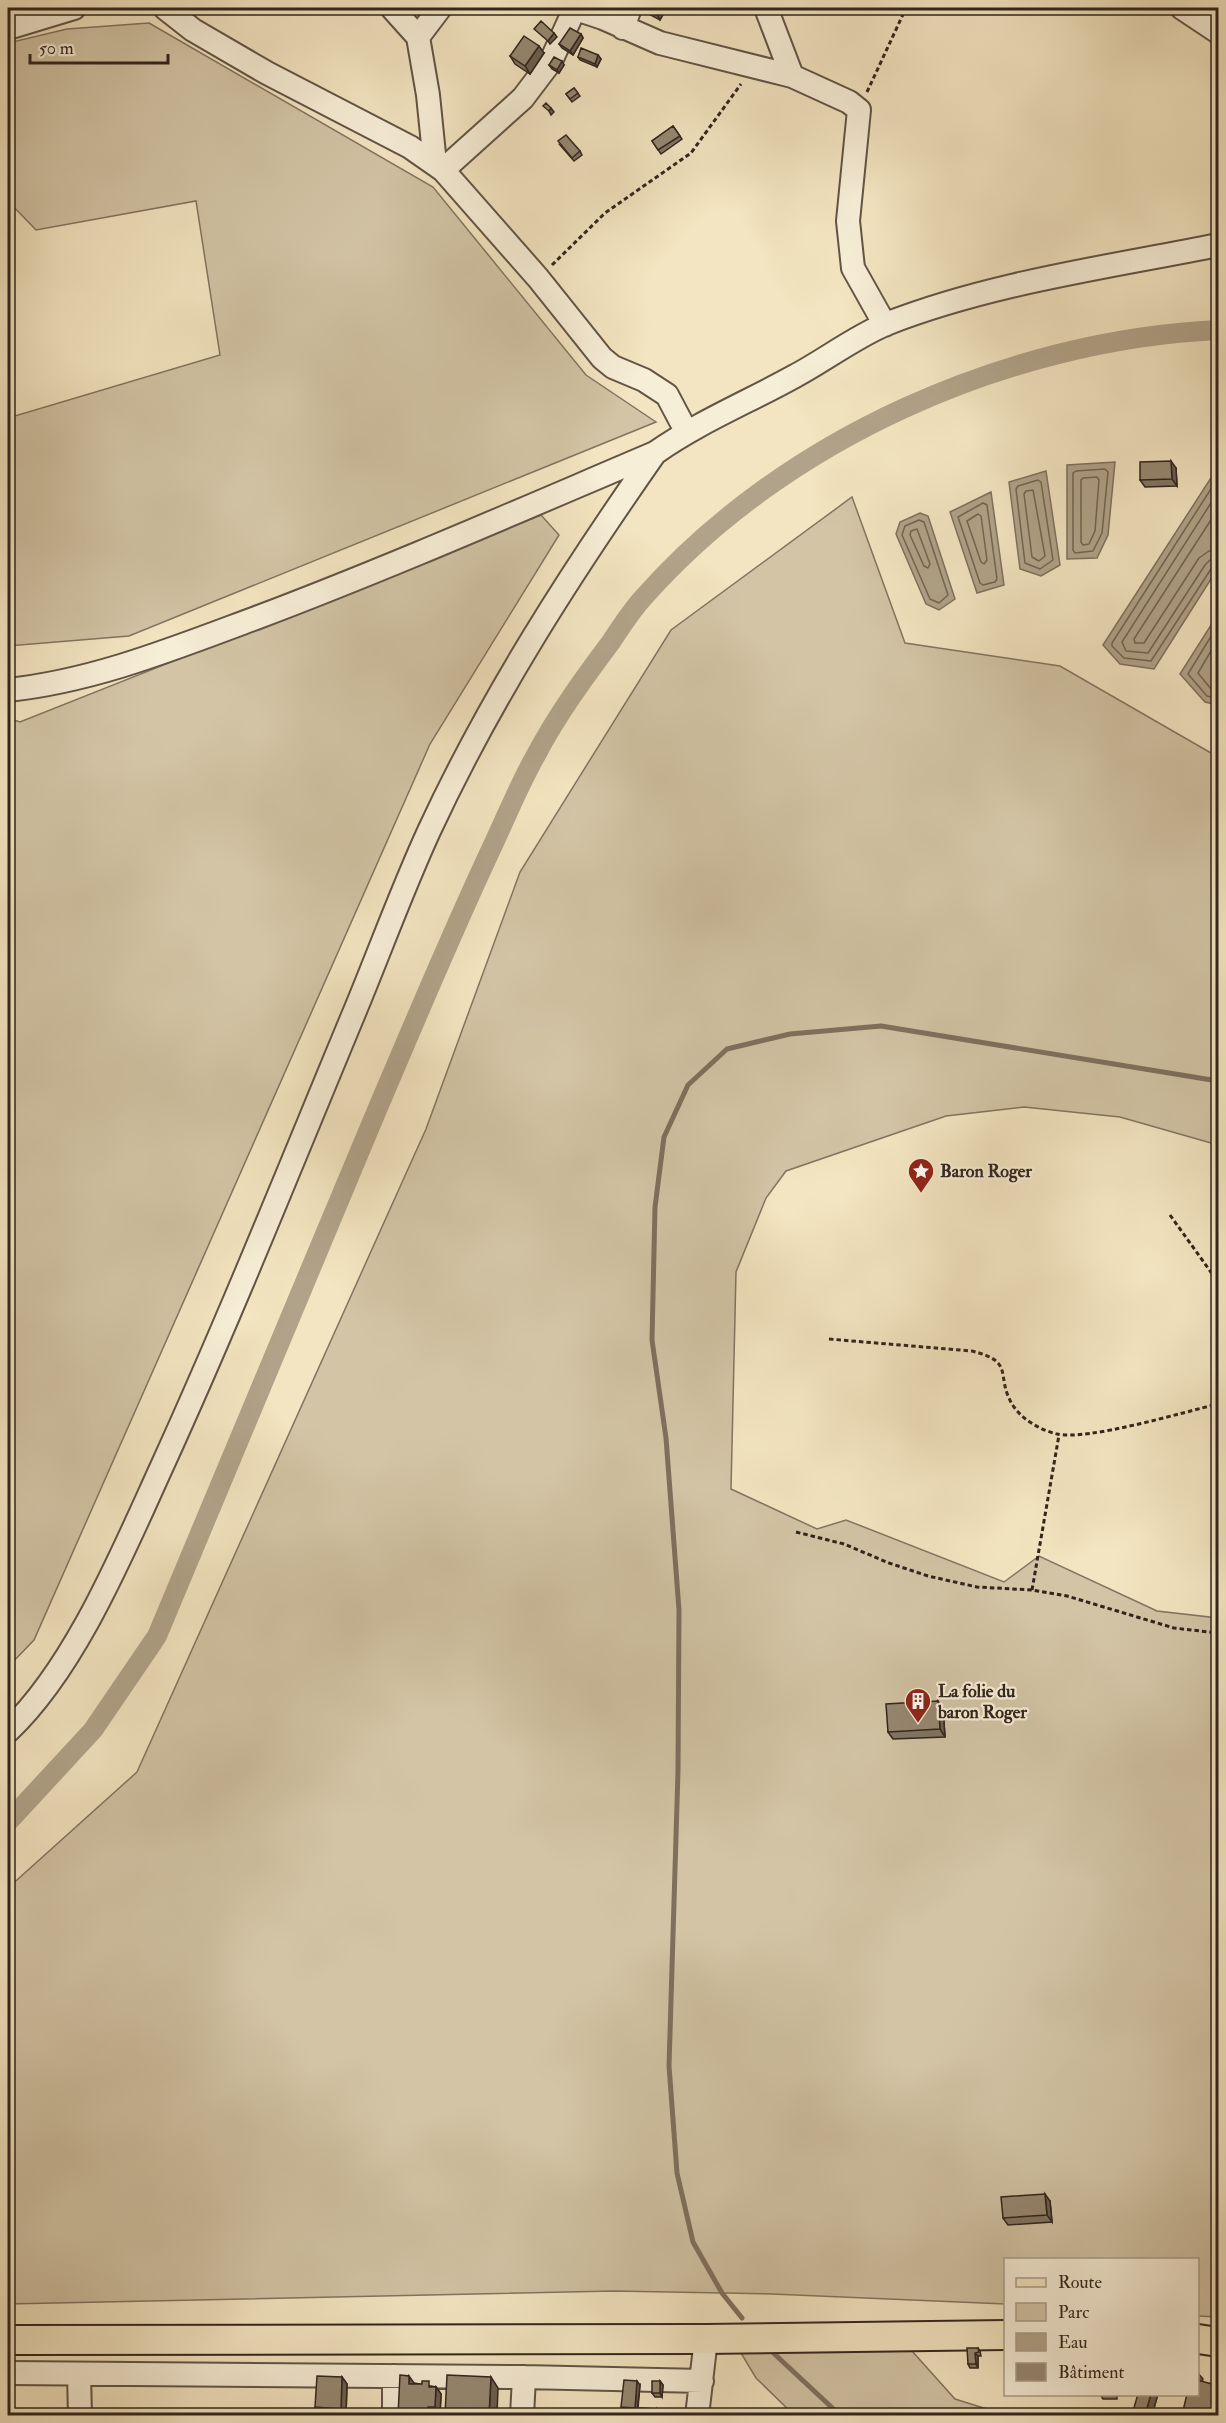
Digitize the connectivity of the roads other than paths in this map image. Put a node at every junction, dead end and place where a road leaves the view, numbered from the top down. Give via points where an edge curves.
1 (74, 8) edge
2 (165, 8) edge
3 (392, 8) edge
4 (440, 8) edge
5 (574, 8) edge
6 (766, 8) edge
7 (1182, 8) edge
8 (627, 18) edge
9 (8, 28) edge
10 (1218, 32) edge
11 (418, 37) junction
12 (792, 76) junction
13 (439, 167) junction
14 (1218, 245) edge
15 (885, 325) junction
16 (686, 431) junction
17 (655, 453) junction
18 (8, 690) edge
19 (8, 1731) edge
20 (1004, 2335) edge
21 (706, 2339) junction
22 (1199, 2339) edge
23 (8, 2340) edge
24 (1218, 2342) edge
25 (8, 2373) edge
26 (79, 2374) junction
27 (394, 2376) junction
28 (524, 2377) junction
29 (702, 2381) junction
30 (700, 2413) edge
31 (80, 2415) edge
32 (394, 2415) edge
33 (522, 2415) edge

1 - 9 street
2 - 13 street via 193,30 267,73 410,147
3 - 11 street
4 - 11 street
5 - 8 street via 603,18
5 - 13 street via 550,61 523,98
6 - 12 street
7 - 10 street
8 - 12 street via 660,43
11 - 13 street
12 - 15 street via 859,110 848,221 853,268
13 - 16 street via 538,278 602,358 667,395
14 - 15 street via 1036,280
15 - 16 street
16 - 17 street
17 - 18 street via 353,582 179,647 79,679
17 - 19 street via 518,662 429,831 216,1347 119,1561 69,1653
20 - 21 main road
21 - 23 main road
21 - 29 street
22 - 24 main road
25 - 26 street
26 - 27 street
26 - 31 street
27 - 28 street
27 - 32 street
28 - 29 street
28 - 33 street
29 - 30 street

